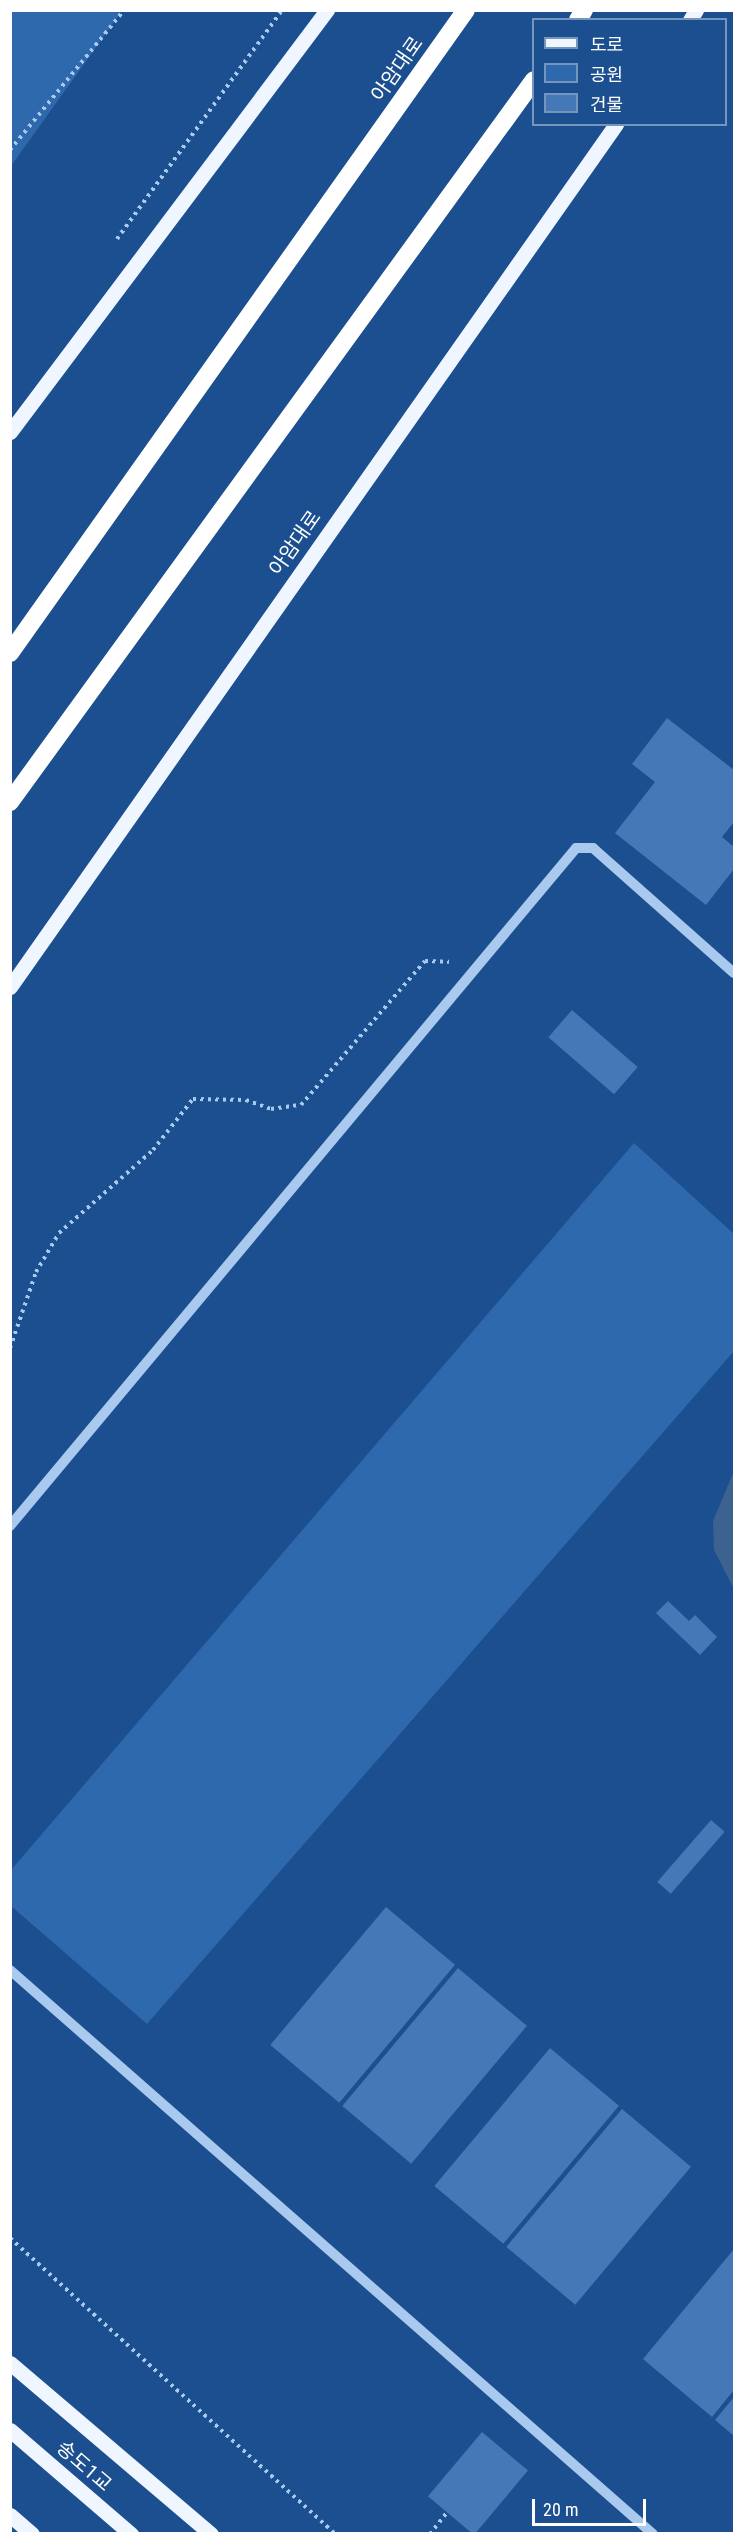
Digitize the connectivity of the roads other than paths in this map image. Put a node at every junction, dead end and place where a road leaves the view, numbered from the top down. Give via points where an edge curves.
1 (327, 10) edge
2 (466, 10) edge
3 (532, 83) edge
4 (615, 126) edge
5 (10, 432) edge
6 (10, 653) edge
7 (10, 802) edge
8 (735, 973) edge
9 (10, 987) edge
10 (10, 1526) edge
11 (10, 1970) edge
12 (10, 2363) edge
13 (10, 2430) edge
14 (10, 2515) edge
15 (32, 2534) edge
16 (131, 2534) edge
17 (211, 2534) edge
18 (653, 2534) edge

1 - 5 main road
2 - 6 highway, 아암대로
3 - 7 highway
4 - 9 main road, 아암대로
8 - 10 lane via 593,848 576,848
11 - 18 lane
12 - 17 main road
13 - 16 main road, 송도1교
14 - 15 main road

